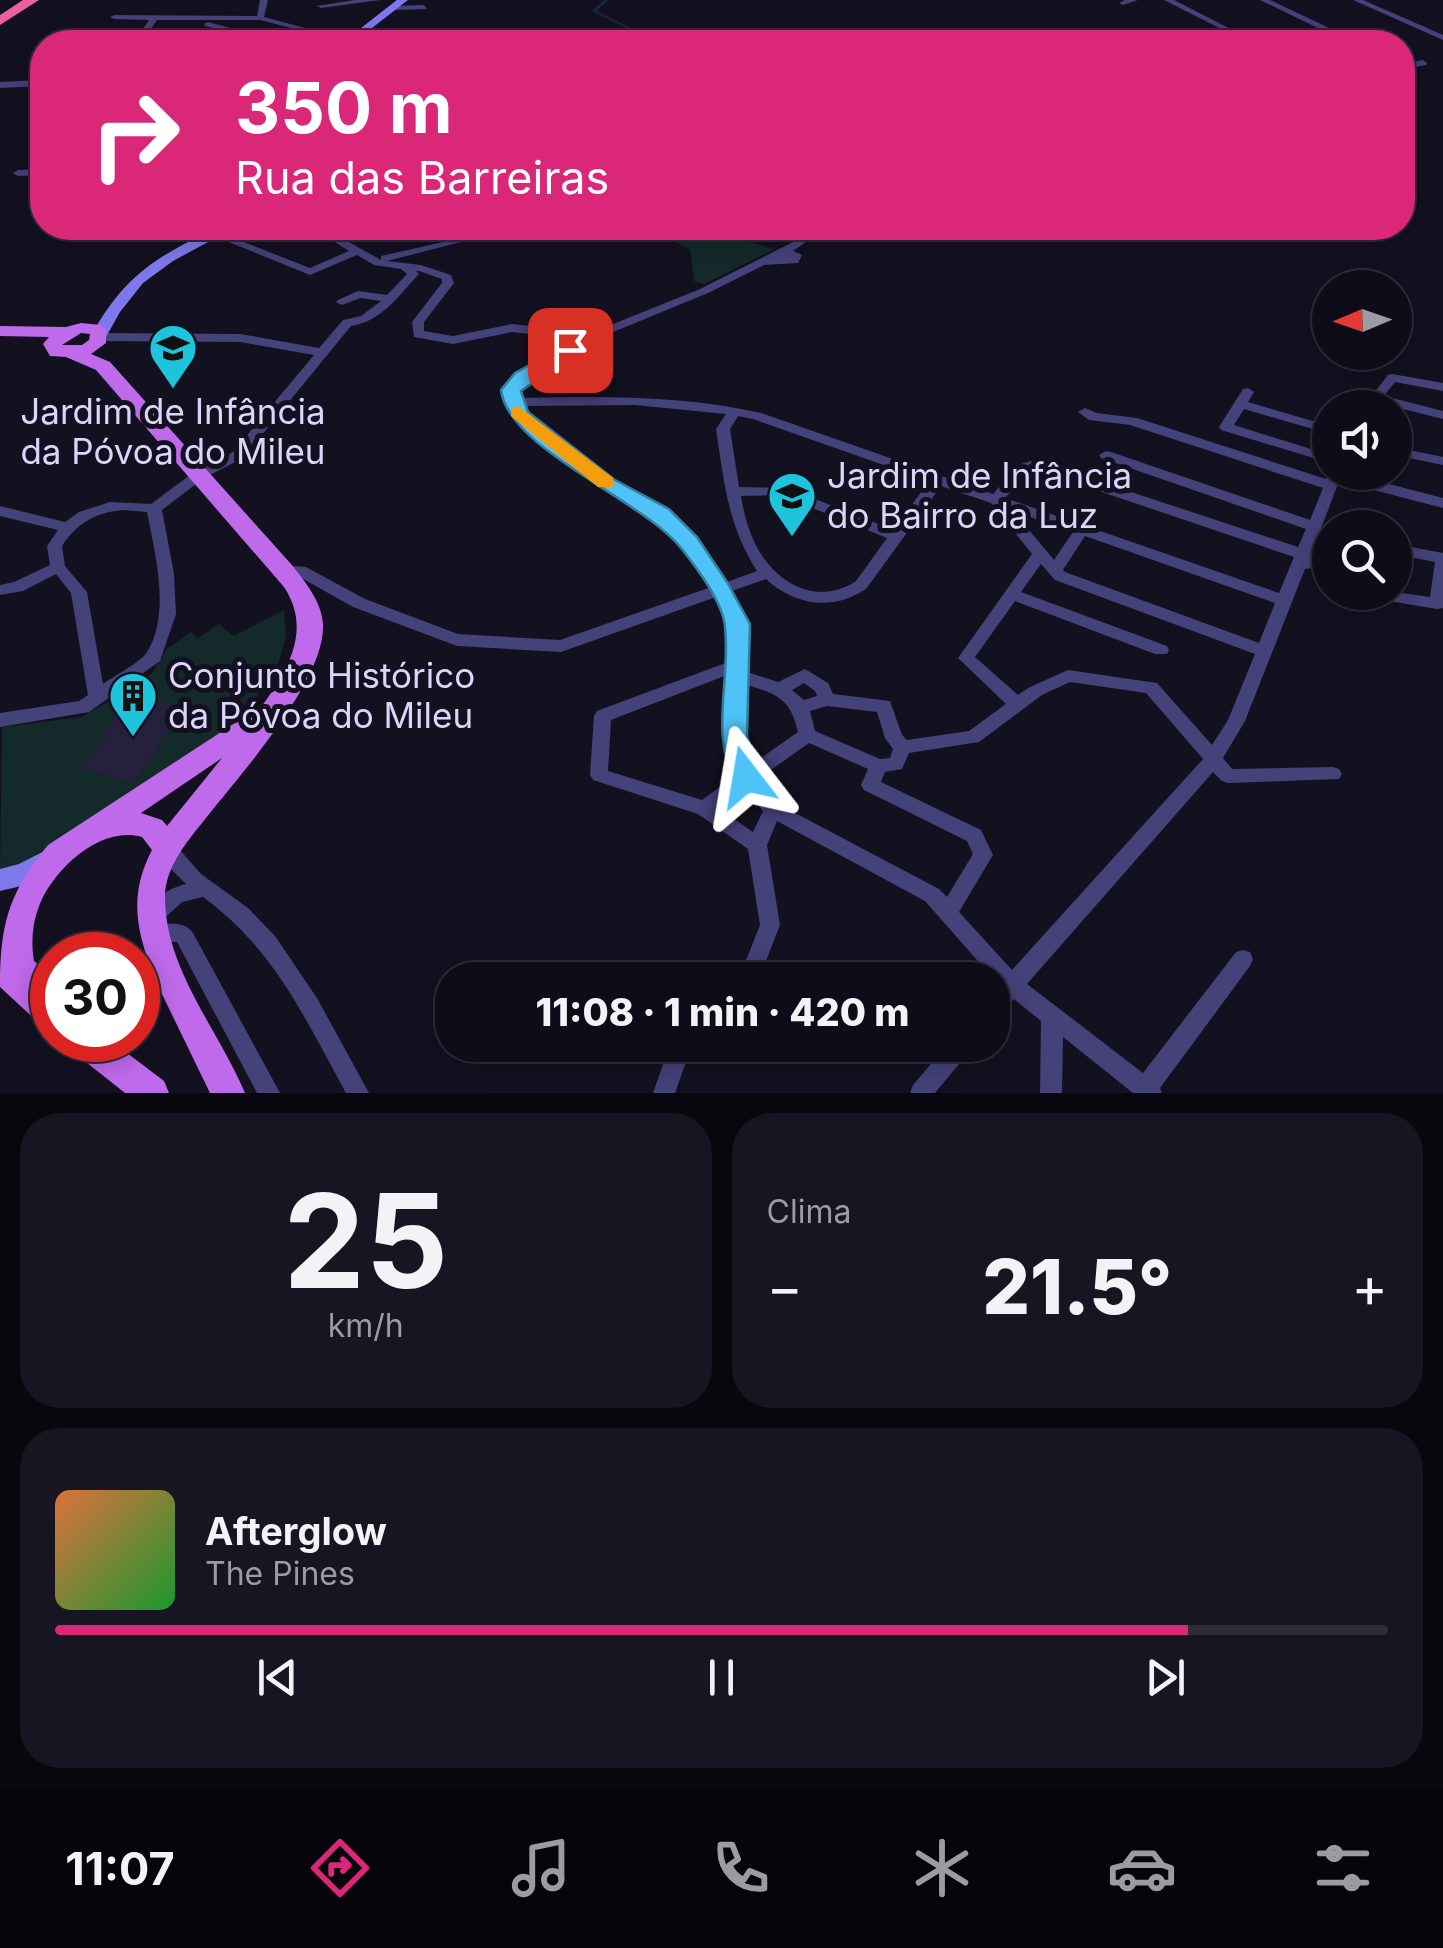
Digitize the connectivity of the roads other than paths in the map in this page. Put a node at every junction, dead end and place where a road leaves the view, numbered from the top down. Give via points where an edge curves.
1 (22, 0) edge
2 (32, 0) edge
3 (212, 0) edge
4 (264, 0) edge
5 (376, 0) edge
6 (1134, 0) edge
7 (1168, 0) edge
8 (1264, 0) edge
9 (1356, 0) edge
10 (319, 3) edge
11 (1123, 3) dead end
12 (398, 4) edge
13 (424, 8) dead end
14 (114, 17) dead end
15 (155, 17) junction
16 (0, 18) edge
17 (260, 18) junction
18 (208, 21) junction
19 (293, 26) junction
20 (146, 30) edge
21 (229, 30) edge
22 (283, 30) edge
23 (307, 30) edge
24 (365, 30) edge
25 (1228, 30) edge
26 (1328, 30) edge
27 (1443, 38) edge
28 (1423, 64) dead end
29 (1415, 65) edge
30 (30, 84) edge
31 (0, 85) edge
32 (30, 172) edge
33 (18, 173) dead end
34 (203, 240) edge
35 (241, 240) edge
36 (338, 240) edge
37 (457, 240) dead end
38 (801, 242) dead end
39 (357, 251) junction
40 (372, 260) junction
41 (405, 267) junction
42 (388, 299) junction
43 (342, 302) dead end
44 (1, 331) edge
45 (82, 336) junction
46 (586, 341) junction
47 (319, 352) junction
48 (72, 353) junction
49 (103, 366) junction
50 (1443, 387) edge
51 (1382, 390) edge
52 (512, 402) junction
53 (734, 410) junction
54 (1412, 410) edge
55 (1085, 412) dead end
56 (1443, 415) edge
57 (1312, 423) edge
58 (1412, 455) edge
59 (1112, 457) dead end
60 (1443, 462) edge
61 (1312, 465) edge
62 (1312, 468) edge
63 (199, 476) junction
64 (938, 478) junction
65 (1396, 490) edge
66 (734, 492) junction
67 (996, 500) junction
68 (1443, 502) edge
69 (154, 509) junction
70 (0, 511) edge
71 (1312, 526) edge
72 (64, 527) junction
73 (1082, 529) junction
74 (896, 536) junction
75 (1312, 537) edge
76 (1412, 553) edge
77 (1040, 554) junction
78 (1303, 560) junction
79 (1443, 560) edge
80 (1312, 562) edge
81 (58, 567) junction
82 (283, 569) junction
83 (1056, 571) junction
84 (765, 574) junction
85 (719, 588) junction
86 (0, 590) edge
87 (1012, 594) junction
88 (1412, 599) edge
89 (1285, 601) junction
90 (1160, 650) dead end
91 (1265, 652) junction
92 (737, 670) junction
93 (780, 689) junction
94 (97, 698) junction
95 (827, 700) junction
96 (1017, 704) junction
97 (801, 707) junction
98 (269, 713) junction
99 (0, 720) edge
100 (807, 735) junction
101 (903, 747) junction
102 (1212, 761) junction
103 (879, 766) junction
104 (1334, 774) dead end
105 (746, 777) junction
106 (704, 808) junction
107 (773, 810) junction
108 (105, 827) junction
109 (757, 845) junction
110 (166, 848) junction
111 (58, 854) junction
112 (0, 880) edge
113 (207, 888) junction
114 (949, 911) junction
115 (156, 932) edge
116 (160, 932) edge
117 (160, 937) edge
118 (160, 945) edge
119 (1243, 958) dead end
120 (756, 962) edge
121 (21, 974) edge
122 (1012, 984) junction
123 (1010, 986) edge
124 (1052, 1018) junction
125 (112, 1062) edge
126 (134, 1062) edge
127 (675, 1062) edge
128 (947, 1062) edge
129 (1149, 1091) edge
130 (152, 1093) edge
131 (169, 1093) edge
132 (228, 1093) edge
133 (269, 1093) edge
134 (358, 1093) edge
135 (664, 1093) edge
136 (921, 1093) edge
137 (1051, 1093) edge

1 - 16 highway
2 - 16 highway
3 - 18 street
4 - 17 street
5 - 10 street
6 - 11 street
7 - 25 street
8 - 26 street
9 - 27 street
10 - 19 street
12 - 13 street
12 - 24 street
14 - 15 street
15 - 18 street
15 - 20 street
17 - 18 street
17 - 19 street
18 - 21 street
19 - 22 street
19 - 23 street
28 - 29 street
30 - 31 street
32 - 33 street
34 - 45 street via 125,288
35 - 39 street via 310,272
36 - 39 street
37 - 40 street
38 - 46 street
39 - 40 street
40 - 41 street
41 - 42 street via 413,274
41 - 46 street via 447,277 418,322 418,334 452,340 512,328
42 - 43 street via 358,294
42 - 47 street via 356,324 346,323
44 - 45 main road
45 - 47 street via 240,338
45 - 48 main road
45 - 48 main road via 57,352
45 - 49 main road
46 - 52 street via 522,378 511,390
47 - 63 street via 238,455
48 - 49 main road
49 - 63 main road
50 - 51 street via 1392,378
52 - 53 street via 656,399
52 - 85 street via 520,416 608,484 662,514
53 - 64 street
53 - 66 street via 723,429
54 - 56 street
55 - 62 street
57 - 61 street via 1244,398 1226,427
58 - 60 street
59 - 71 street
63 - 69 street
63 - 82 main road
64 - 67 street
64 - 74 street
65 - 68 street
66 - 74 street via 782,490
66 - 84 street via 740,528
67 - 73 street
67 - 77 street
67 - 78 street via 1022,468 1043,465
69 - 72 street via 110,504
69 - 94 street via 168,614 154,657
70 - 72 street
72 - 81 street via 54,546
73 - 83 street
73 - 89 street
74 - 84 street via 844,597 820,600
75 - 78 street
76 - 79 street
77 - 83 street
77 - 87 street
78 - 80 street
78 - 89 street
79 - 88 street via 1437,604
81 - 86 street
81 - 94 street via 79,592
82 - 85 street via 301,570 359,603 457,640 562,646
82 - 98 main road via 307,607 311,636 301,669
83 - 91 street
84 - 85 street
85 - 92 street via 738,624
87 - 90 street
87 - 96 street via 966,658
89 - 91 street
91 - 102 street
92 - 93 street
92 - 105 street via 733,736
92 - 106 street via 603,716 599,775
93 - 95 street via 805,676 822,687
93 - 97 street
94 - 99 street
95 - 97 street
95 - 101 street via 884,706
96 - 101 street via 973,736
96 - 102 street via 1068,676 1152,686
97 - 100 street
98 - 108 main road
98 - 110 main road
100 - 103 street
100 - 105 street
101 - 103 street via 896,764
102 - 104 street via 1228,776
102 - 122 street
103 - 114 street via 870,785 974,836 983,854
105 - 106 street
105 - 107 street
106 - 109 street
107 - 109 street
107 - 114 street via 932,895
108 - 110 main road via 152,828
108 - 111 main road
108 - 121 main road via 36,901
109 - 120 street via 770,926
110 - 113 street via 175,864
110 - 115 main road via 150,890
111 - 112 street via 26,874
111 - 121 main road via 17,913
113 - 116 street via 176,895
113 - 134 street via 280,956
114 - 122 street
117 - 133 street via 182,933
118 - 132 main road
119 - 129 street
122 - 123 street
122 - 124 street
124 - 129 street
124 - 137 street
125 - 130 main road
126 - 131 main road
127 - 135 street
128 - 136 street

